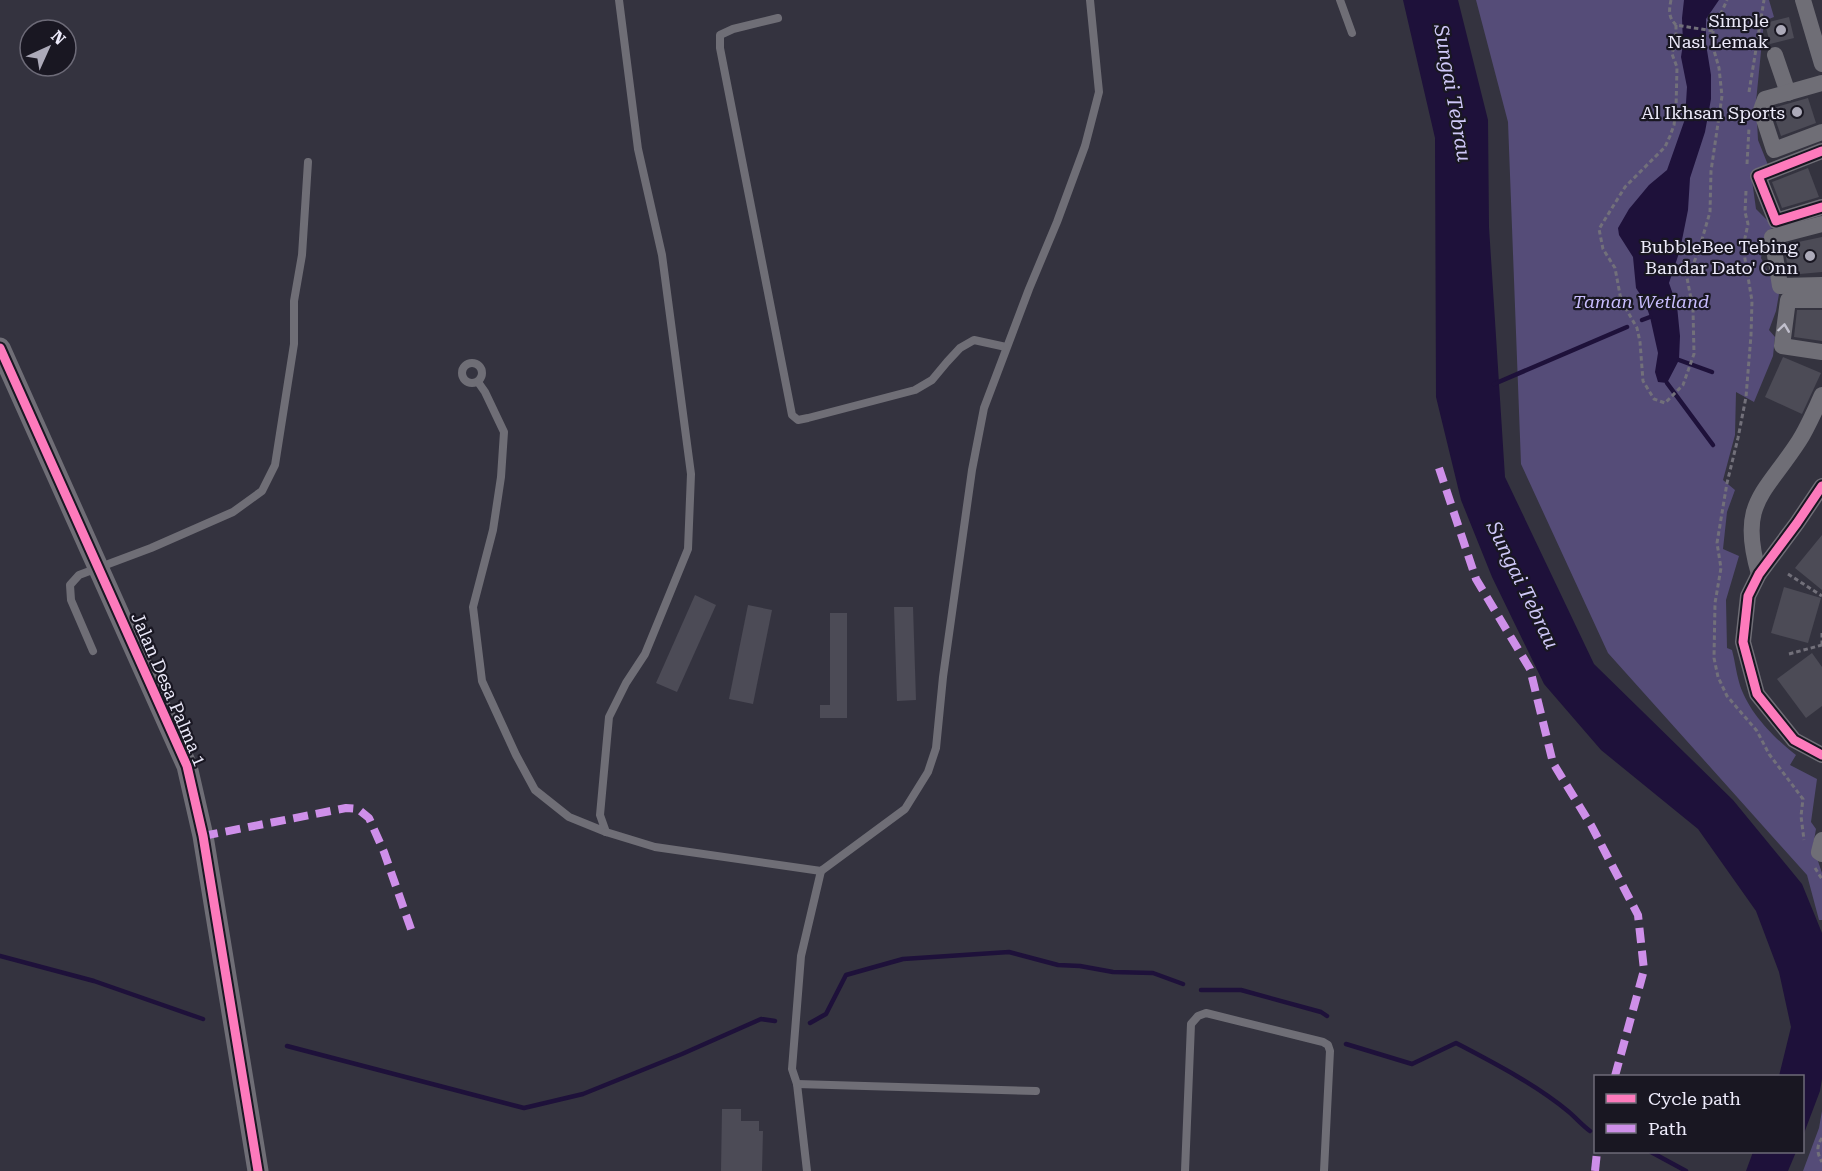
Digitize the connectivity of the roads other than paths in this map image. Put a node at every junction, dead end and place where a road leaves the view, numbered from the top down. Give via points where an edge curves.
1 (619, 0) edge
2 (1090, 0) edge
3 (1340, 0) edge
4 (1822, 8) edge
5 (1810, 15) edge
6 (778, 18) dead end
7 (1352, 33) dead end
8 (1775, 55) dead end
9 (1822, 64) edge
10 (1822, 83) edge
11 (1788, 93) junction
12 (1822, 132) edge
13 (1822, 151) edge
14 (308, 162) dead end
15 (1822, 207) edge
16 (1822, 224) edge
17 (1822, 285) edge
18 (1822, 300) edge
19 (1006, 347) junction
20 (0, 348) edge
21 (1822, 352) edge
22 (478, 382) dead end
23 (1822, 395) edge
24 (1822, 486) edge
25 (98, 568) junction
26 (1759, 574) junction
27 (93, 651) dead end
28 (1822, 754) edge
29 (606, 832) junction
30 (1822, 840) edge
31 (1822, 854) edge
32 (821, 871) junction
33 (797, 1084) junction
34 (1036, 1091) dead end
35 (258, 1171) edge
36 (807, 1171) edge
37 (1185, 1171) edge
38 (1324, 1171) edge

1 - 29 lane via 638,149 662,255 691,474 688,549 645,654 609,717 600,814
2 - 19 lane via 1099,92 1058,222
3 - 7 lane
4 - 5 street
5 - 9 street
6 - 19 lane via 720,35 720,48 792,415 798,420 808,418 915,390 932,380 960,348 974,340
8 - 11 street
10 - 11 street
11 - 12 street via 1765,99 1761,110 1774,150
13 - 15 street via 1758,176 1776,221
14 - 25 lane via 302,255 294,301 294,344 275,465 262,490 233,512
16 - 17 street via 1772,237 1780,286
21 -> 18 street via 1782,346 1788,300
19 - 32 lane via 984,408 972,470 931,764 904,809
20 - 25 street, Jalan Desa Palma 1
22 - 29 lane via 504,432 493,530 473,607 482,681 535,790 569,817
23 - 26 street via 1800,439 1759,495 1750,524
24 - 26 street
25 - 27 lane via 80,575 70,585 71,600
25 - 35 street, Jalan Desa Palma 1 via 187,766 203,836
26 - 28 street via 1748,596 1743,642 1757,694 1794,740
29 - 32 lane via 655,847
30 - 31 street
32 - 33 lane via 801,956 792,1069
33 - 34 lane
33 - 36 lane
37 - 38 lane via 1191,1024 1206,1013 1328,1045

